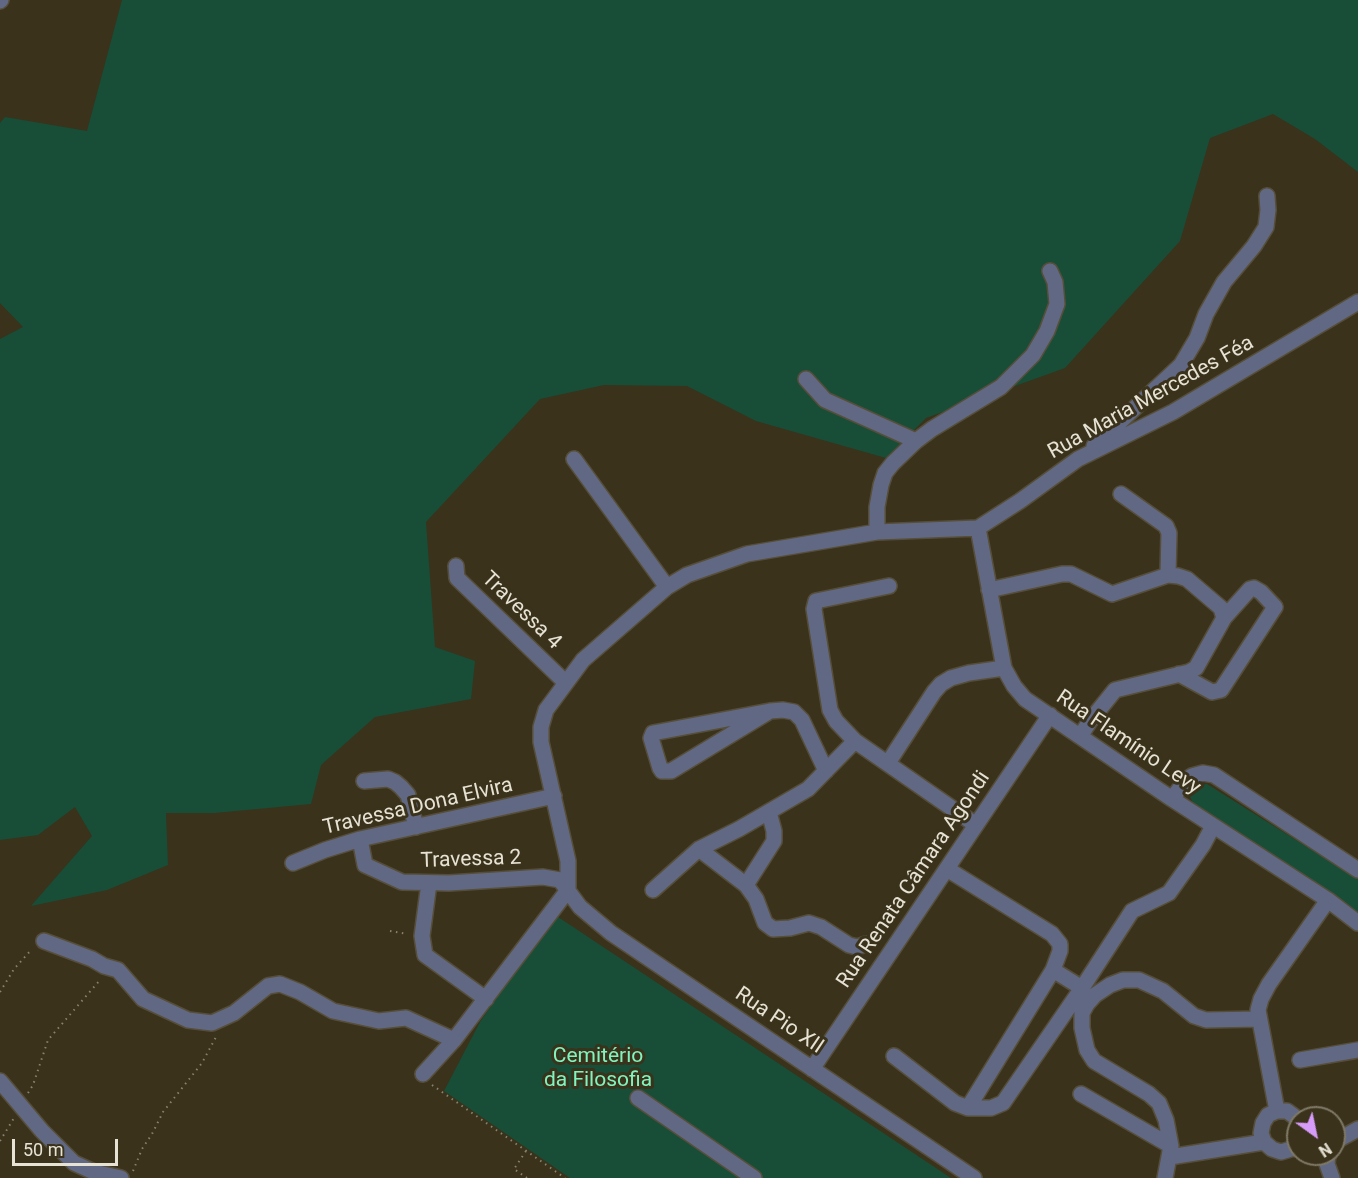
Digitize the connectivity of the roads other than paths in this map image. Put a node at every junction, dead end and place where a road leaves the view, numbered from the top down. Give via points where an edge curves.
1 (1267, 196) dead end
2 (1050, 270) dead end
3 (1358, 302) edge
4 (806, 380) dead end
5 (916, 441) junction
6 (574, 459) dead end
7 (1078, 459) junction
8 (1121, 494) dead end
9 (978, 528) junction
10 (877, 532) junction
11 (456, 566) dead end
12 (1168, 575) junction
13 (667, 586) junction
14 (889, 586) dead end
15 (989, 590) junction
16 (1224, 618) junction
17 (1004, 668) junction
18 (1179, 674) junction
19 (565, 682) junction
20 (770, 711) junction
21 (1050, 715) junction
22 (1081, 735) junction
23 (855, 741) junction
24 (888, 763) junction
25 (826, 771) junction
26 (364, 781) dead end
27 (554, 796) junction
28 (1172, 799) junction
29 (769, 812) junction
30 (976, 825) junction
31 (1213, 826) junction
32 (416, 827) junction
33 (360, 839) junction
34 (699, 849) junction
35 (293, 863) dead end
36 (946, 870) junction
37 (1358, 870) edge
38 (429, 883) junction
39 (746, 885) junction
40 (568, 890) junction
41 (653, 890) dead end
42 (1328, 900) junction
43 (1358, 923) edge
44 (44, 941) road end
45 (866, 944) dead end
46 (1053, 970) junction
47 (1082, 988) junction
48 (486, 999) junction
49 (1259, 1018) junction
50 (454, 1040) junction
51 (1358, 1050) edge
52 (894, 1056) dead end
53 (1300, 1060) dead end
54 (812, 1069) junction
55 (423, 1074) road end
56 (0, 1081) edge
57 (1081, 1094) dead end
58 (638, 1098) dead end
59 (968, 1107) junction
60 (1277, 1111) junction
61 (1286, 1111) edge
62 (1264, 1142) junction
63 (1286, 1150) edge
64 (1171, 1152) junction
65 (121, 1178) edge
66 (754, 1178) edge
67 (974, 1178) edge
68 (1165, 1178) edge

1 - 7 street via 1266,226 1224,282 1181,365
2 - 5 street via 1057,304 1032,355 1001,387
3 - 7 street, Rua Maria Mercedes Féa via 1173,412
4 - 5 street via 825,400
5 - 10 street via 885,473 877,507
6 - 13 street
7 - 9 street, Rua Maria Mercedes Féa
8 - 12 street via 1166,526
9 - 10 street
9 - 15 street, Rua Flamínio Levy
10 - 13 street via 747,554 687,574
11 - 19 street, Travessa 4 via 457,578
12 - 15 street via 1117,594 1071,574
12 - 16 street via 1187,579 1221,608
13 - 19 street via 583,660
14 - 23 street via 816,601 814,609 830,710
15 - 17 street, Rua Flamínio Levy
16 - 18 street via 1196,668
16 - 18 street via 1254,588 1275,607 1221,690 1212,692
17 - 21 street, Rua Flamínio Levy via 1025,699
17 - 24 street via 969,673 941,684
18 - 22 street via 1115,690
19 - 27 street via 546,710 541,727
20 - 20 street via 671,771 660,768 651,738 653,732
20 - 25 street via 794,712 802,720
21 - 22 street, Rua Flamínio Levy
21 - 30 street, Rua Renata Câmara Agondi
22 - 28 street, Rua Flamínio Levy
23 - 24 street
23 - 25 street
24 - 30 street
25 - 29 street via 808,789
26 - 32 street via 395,782 408,795
27 - 32 street, Travessa Dona Elvira
27 - 40 street via 568,861
28 - 31 street, Rua Flamínio Levy
28 - 37 street via 1192,776 1214,776
29 - 34 street
29 - 39 street via 774,841
30 - 36 street, Rua Renata Câmara Agondi
31 - 42 street, Rua Flamínio Levy
31 - 47 street via 1169,893 1132,911
32 - 33 street, Travessa Dona Elvira
33 - 35 street, Travessa Dona Elvira
33 - 38 street, Travessa 2 via 368,868 402,882
34 - 39 street
34 - 41 street
36 - 46 street via 1052,934 1060,944
36 - 54 street, Rua Renata Câmara Agondi
38 - 40 street, Travessa 2 via 543,877 560,880
38 - 48 street via 422,936 425,955
39 - 45 street via 765,923 773,929 809,923 849,945
40 - 48 street
40 - 54 street, Rua Pio XII via 580,907 611,933
42 - 43 street, Rua Flamínio Levy
42 - 49 street via 1269,984 1261,999
44 - 50 street via 118,970 143,999 188,1020 212,1023 231,1015 268,986 280,984 333,1011 379,1021 406,1018
46 - 47 street
46 - 59 street
47 - 59 street via 1003,1103 991,1108
48 - 50 street
49 - 60 street
49 - 64 street via 1206,1020 1139,980 1123,980 1110,986 1087,1004 1082,1013 1082,1028 1087,1050 1094,1060 1156,1099 1166,1120
50 - 55 street
51 - 53 street
52 - 59 street via 955,1103
54 - 67 street, Rua Pio XII
56 - 65 street via 74,1163
57 - 64 street
58 - 66 street
60 - 61 street
60 - 62 street via 1263,1123
62 - 63 street via 1272,1149
62 - 64 street
64 - 68 street

